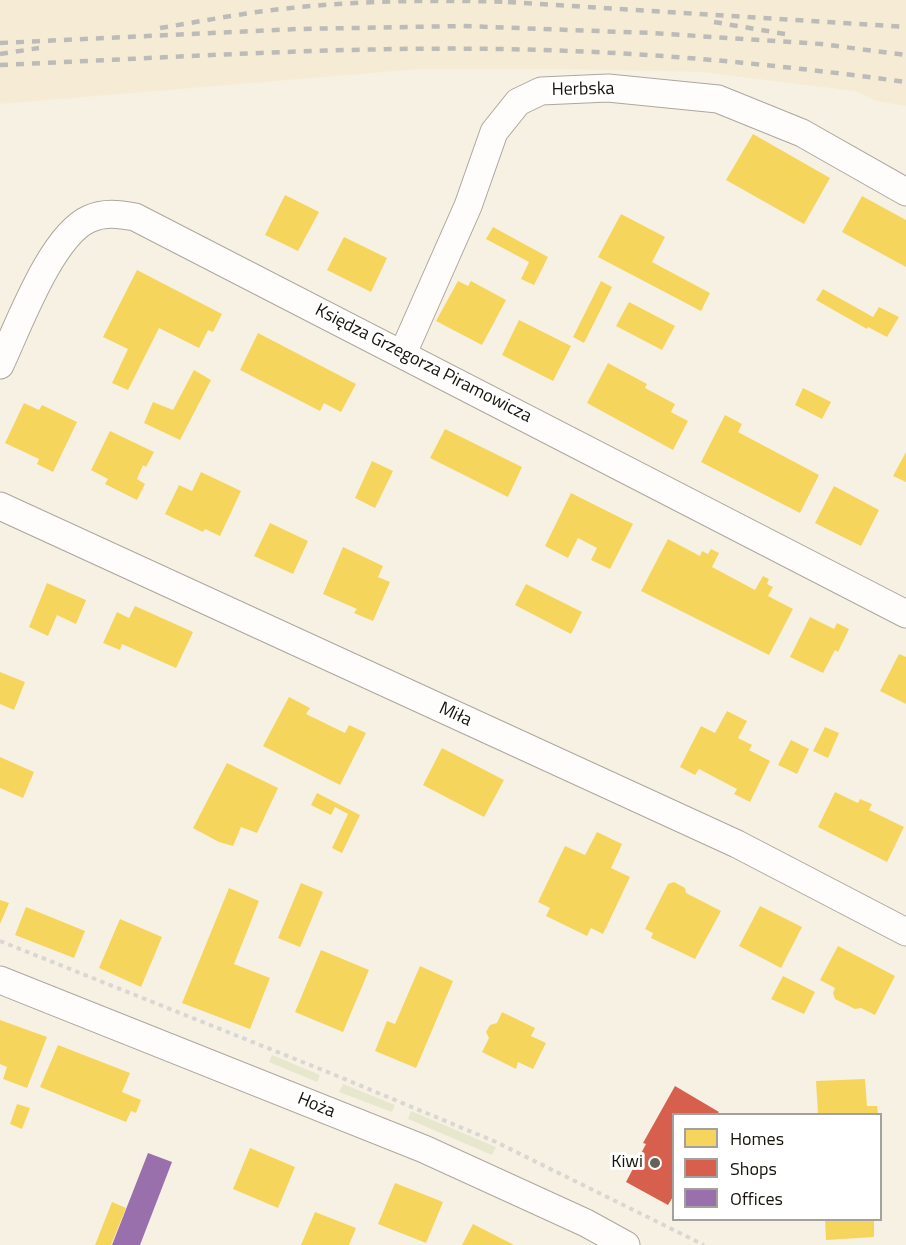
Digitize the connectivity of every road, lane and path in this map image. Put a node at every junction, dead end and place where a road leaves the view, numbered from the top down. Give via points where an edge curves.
1 (906, 192) edge
2 (403, 353) junction
3 (0, 365) edge
4 (0, 506) edge
5 (906, 614) edge
6 (906, 932) edge
7 (0, 941) edge
8 (0, 980) edge
9 (626, 1245) edge
10 (704, 1245) edge

1 - 2 street, Herbska via 802,133 718,99 609,88 541,91 518,102 494,132 468,206
2 - 3 street, Księdza Grzegorza Piramowicza via 135,217 105,214 81,223 66,238 41,277
2 - 5 street, Księdza Grzegorza Piramowicza
4 - 6 street, Miła via 737,844
7 - 10 path via 496,1142
8 - 9 street, Hoża via 424,1149

